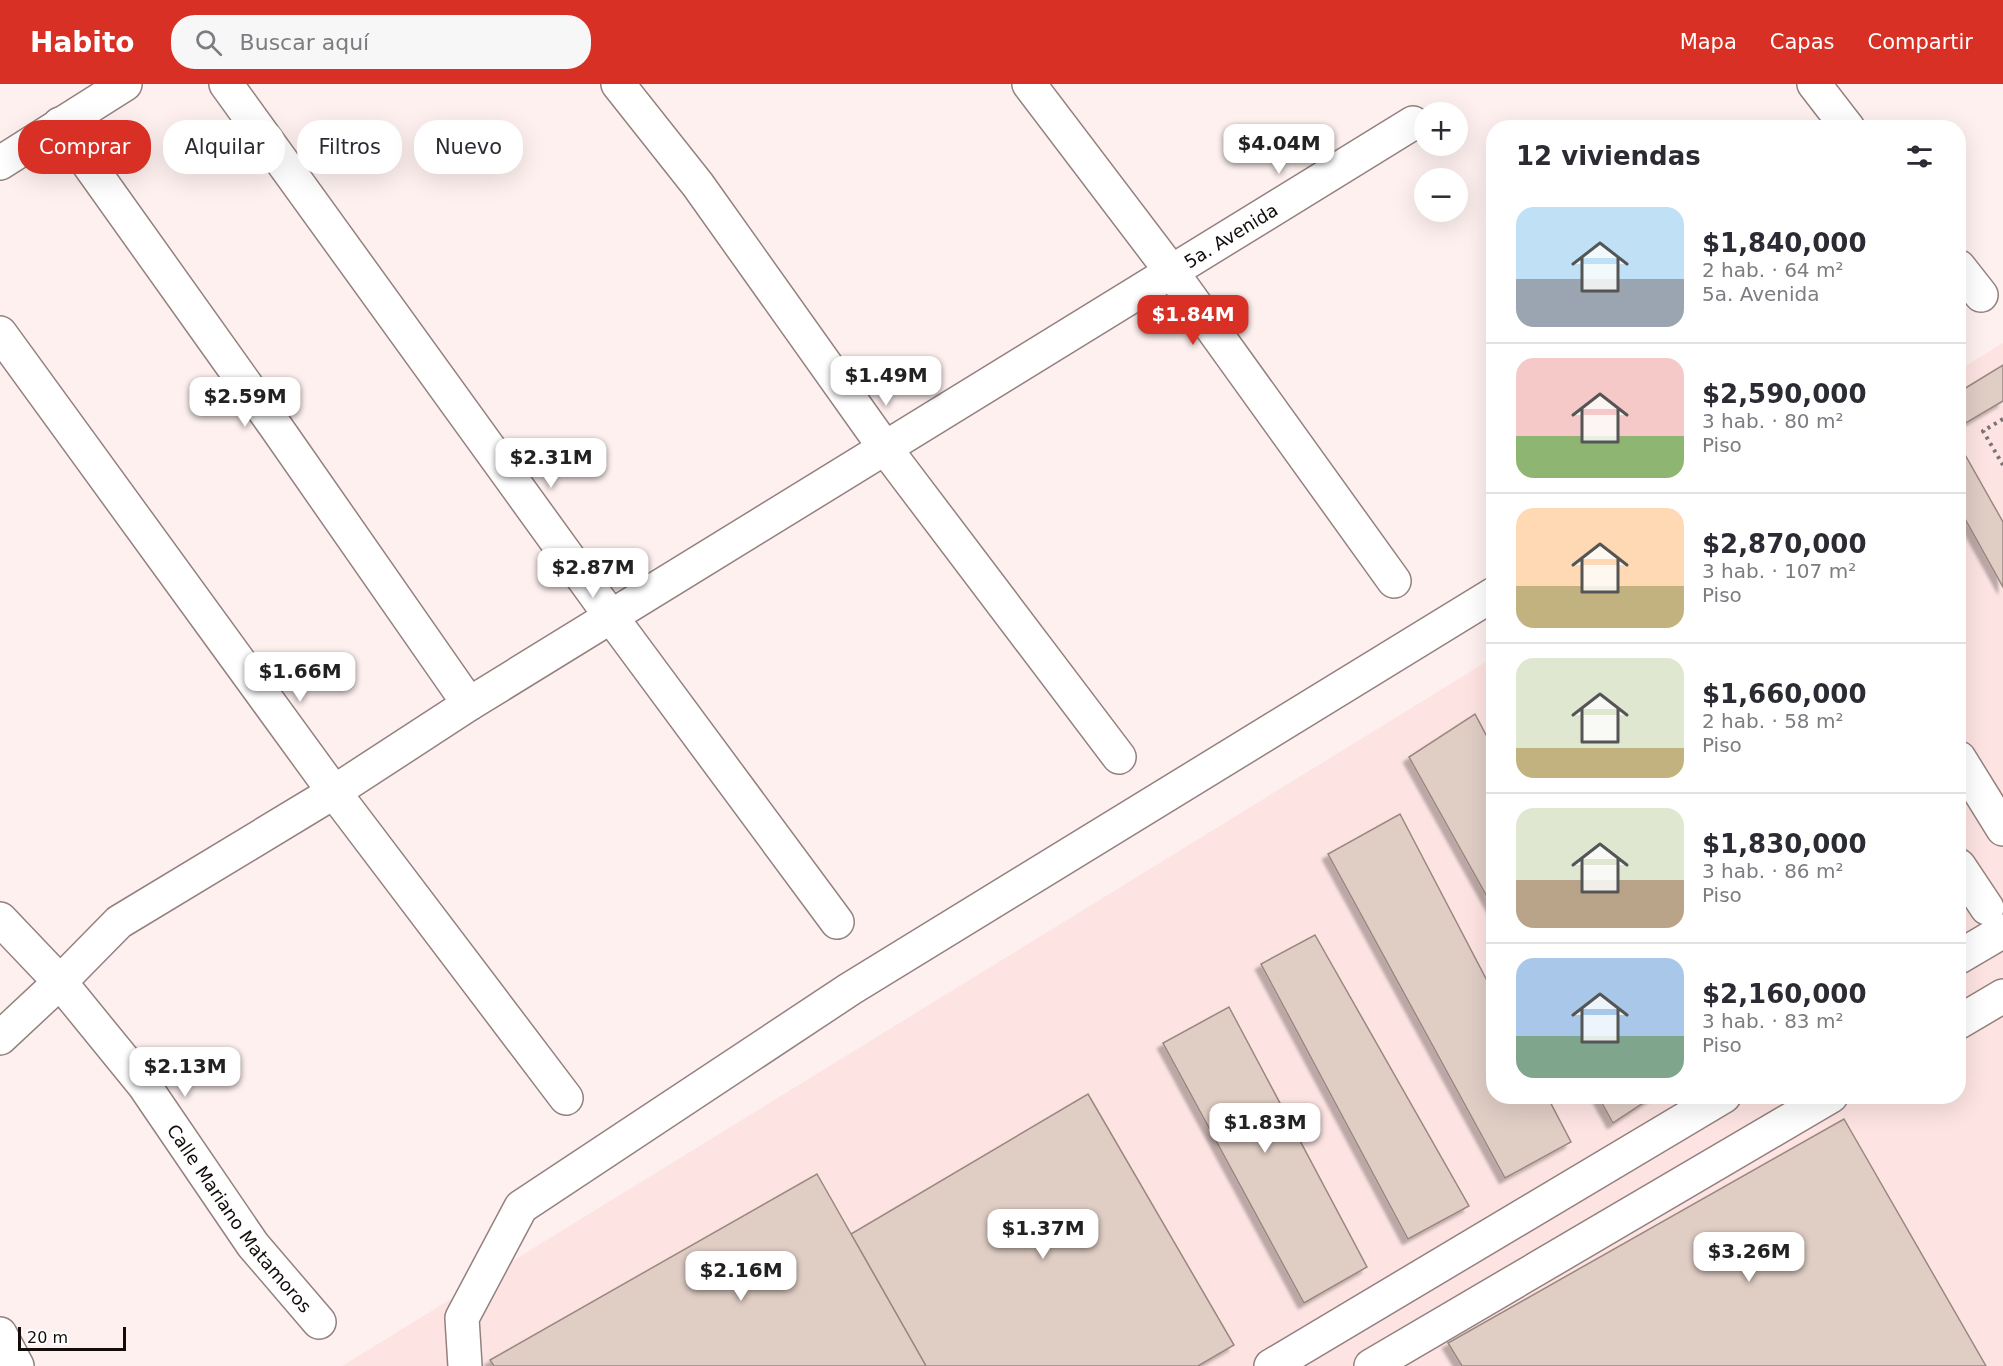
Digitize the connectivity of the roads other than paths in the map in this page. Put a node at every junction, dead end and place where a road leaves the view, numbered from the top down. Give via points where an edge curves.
1 (125, 84) edge
2 (226, 84) edge
3 (618, 84) edge
4 (1029, 84) edge
5 (1814, 84) edge
6 (66, 120) edge
7 (1842, 120) edge
8 (1413, 123) dead end
9 (18, 151) edge
10 (0, 163) edge
11 (96, 174) edge
12 (1171, 271) junction
13 (1966, 276) edge
14 (1982, 295) dead end
15 (0, 333) edge
16 (885, 448) junction
17 (1394, 581) dead end
18 (1486, 599) edge
19 (612, 618) junction
20 (469, 704) junction
21 (1119, 757) dead end
22 (1966, 769) edge
23 (333, 792) junction
24 (2003, 829) edge
25 (1966, 876) edge
26 (0, 919) edge
27 (1995, 920) edge
28 (837, 922) dead end
29 (1966, 950) edge
30 (60, 982) junction
31 (2003, 996) edge
32 (1966, 1018) edge
33 (0, 1038) edge
34 (566, 1098) dead end
35 (1711, 1104) edge
36 (1817, 1104) edge
37 (319, 1322) dead end
38 (0, 1335) edge
39 (17, 1366) edge
40 (465, 1366) edge
41 (1271, 1366) edge
42 (1371, 1366) edge

1 - 6 street
2 - 19 street
3 - 16 street via 698,186
4 - 12 street
5 - 7 street
8 - 12 street, 5a. Avenida
9 - 10 street
11 - 20 street
12 - 16 street, 5a. Avenida
12 - 17 street
13 - 14 street
15 - 23 street
16 - 19 street, 5a. Avenida
16 - 21 street
18 - 40 street via 850,989 521,1207 462,1318
19 - 20 street, 5a. Avenida
19 - 28 street
20 - 23 street, 5a. Avenida
22 - 24 street
23 - 30 street, 5a. Avenida via 119,922
23 - 34 street
25 - 27 street
26 - 30 street, Calle Mariano Matamoros
27 - 29 street
30 - 33 street, 5a. Avenida
30 - 37 street, Calle Mariano Matamoros via 144,1085 253,1245
31 - 32 street
35 - 41 street
36 - 42 street
38 - 39 street

